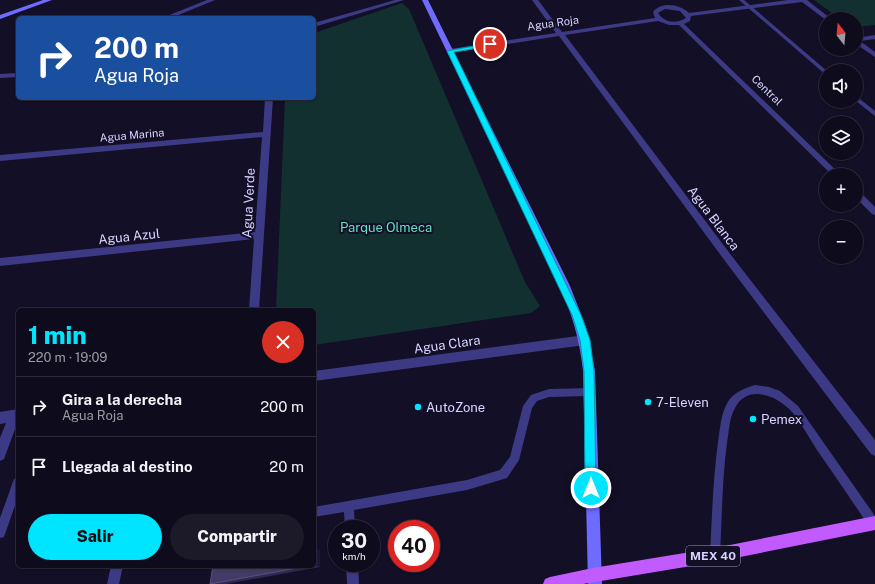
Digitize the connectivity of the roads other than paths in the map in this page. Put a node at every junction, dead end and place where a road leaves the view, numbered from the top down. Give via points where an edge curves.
1 (49, 0) edge
2 (212, 0) edge
3 (401, 0) edge
4 (425, 0) edge
5 (535, 0) edge
6 (656, 0) edge
7 (741, 0) edge
8 (803, 0) edge
9 (664, 7) junction
10 (749, 7) junction
11 (819, 12) edge
12 (688, 15) junction
13 (169, 16) edge
14 (0, 17) edge
15 (660, 19) junction
16 (680, 23) junction
17 (316, 24) edge
18 (560, 34) junction
19 (875, 37) edge
20 (863, 39) edge
21 (863, 46) edge
22 (450, 51) junction
23 (875, 55) edge
24 (819, 67) edge
25 (16, 75) edge
26 (0, 76) edge
27 (269, 100) edge
28 (863, 104) edge
29 (875, 114) edge
30 (265, 134) junction
31 (0, 158) edge
32 (830, 168) edge
33 (863, 200) edge
34 (875, 212) edge
35 (260, 235) junction
36 (0, 262) edge
37 (254, 308) edge
38 (585, 340) junction
39 (316, 376) edge
40 (590, 392) junction
41 (16, 416) edge
42 (0, 418) edge
43 (875, 450) edge
44 (0, 455) edge
45 (16, 489) edge
46 (349, 505) junction
47 (316, 512) edge
48 (350, 520) edge
49 (874, 524) edge
50 (0, 533) edge
51 (716, 556) junction
52 (117, 568) edge
53 (352, 572) edge
54 (594, 580) edge
55 (114, 584) edge
56 (353, 584) edge
57 (550, 584) edge

1 - 14 street
2 - 13 street
3 - 17 street
4 - 22 street
5 - 18 street, Agua Blanca
6 - 9 street
7 - 10 lane
8 - 10 street
8 - 11 street
9 - 12 street via 676,8
9 - 15 street via 655,13
10 - 12 street
10 - 24 lane
12 - 16 street via 688,20
15 - 16 street
15 - 18 street, Agua Roja
16 - 32 street, Central
18 - 22 street, Agua Roja
18 - 43 street, Agua Blanca
19 - 20 street
21 - 23 street
22 - 38 street via 565,286
25 - 26 street
27 - 30 street, Agua Verde
28 - 29 lane
30 - 31 street, Agua Marina
30 - 35 street, Agua Verde
33 - 34 street
35 - 36 street, Agua Azul
35 - 37 street, Agua Verde
38 - 39 street, Agua Clara
38 - 40 street
40 - 46 lane via 548,393 534,398 528,406 514,460 503,474 467,485
40 - 54 street
41 - 42 street
41 - 44 street
45 - 50 lane
46 - 47 lane
46 - 48 lane
49 - 51 main road, MEX 40
49 - 51 lane via 792,406 771,391 758,388 747,391 735,399 724,427 719,474
51 - 54 main road, MEX 40
52 - 55 lane
53 - 56 lane
54 - 57 main road, MEX 40

